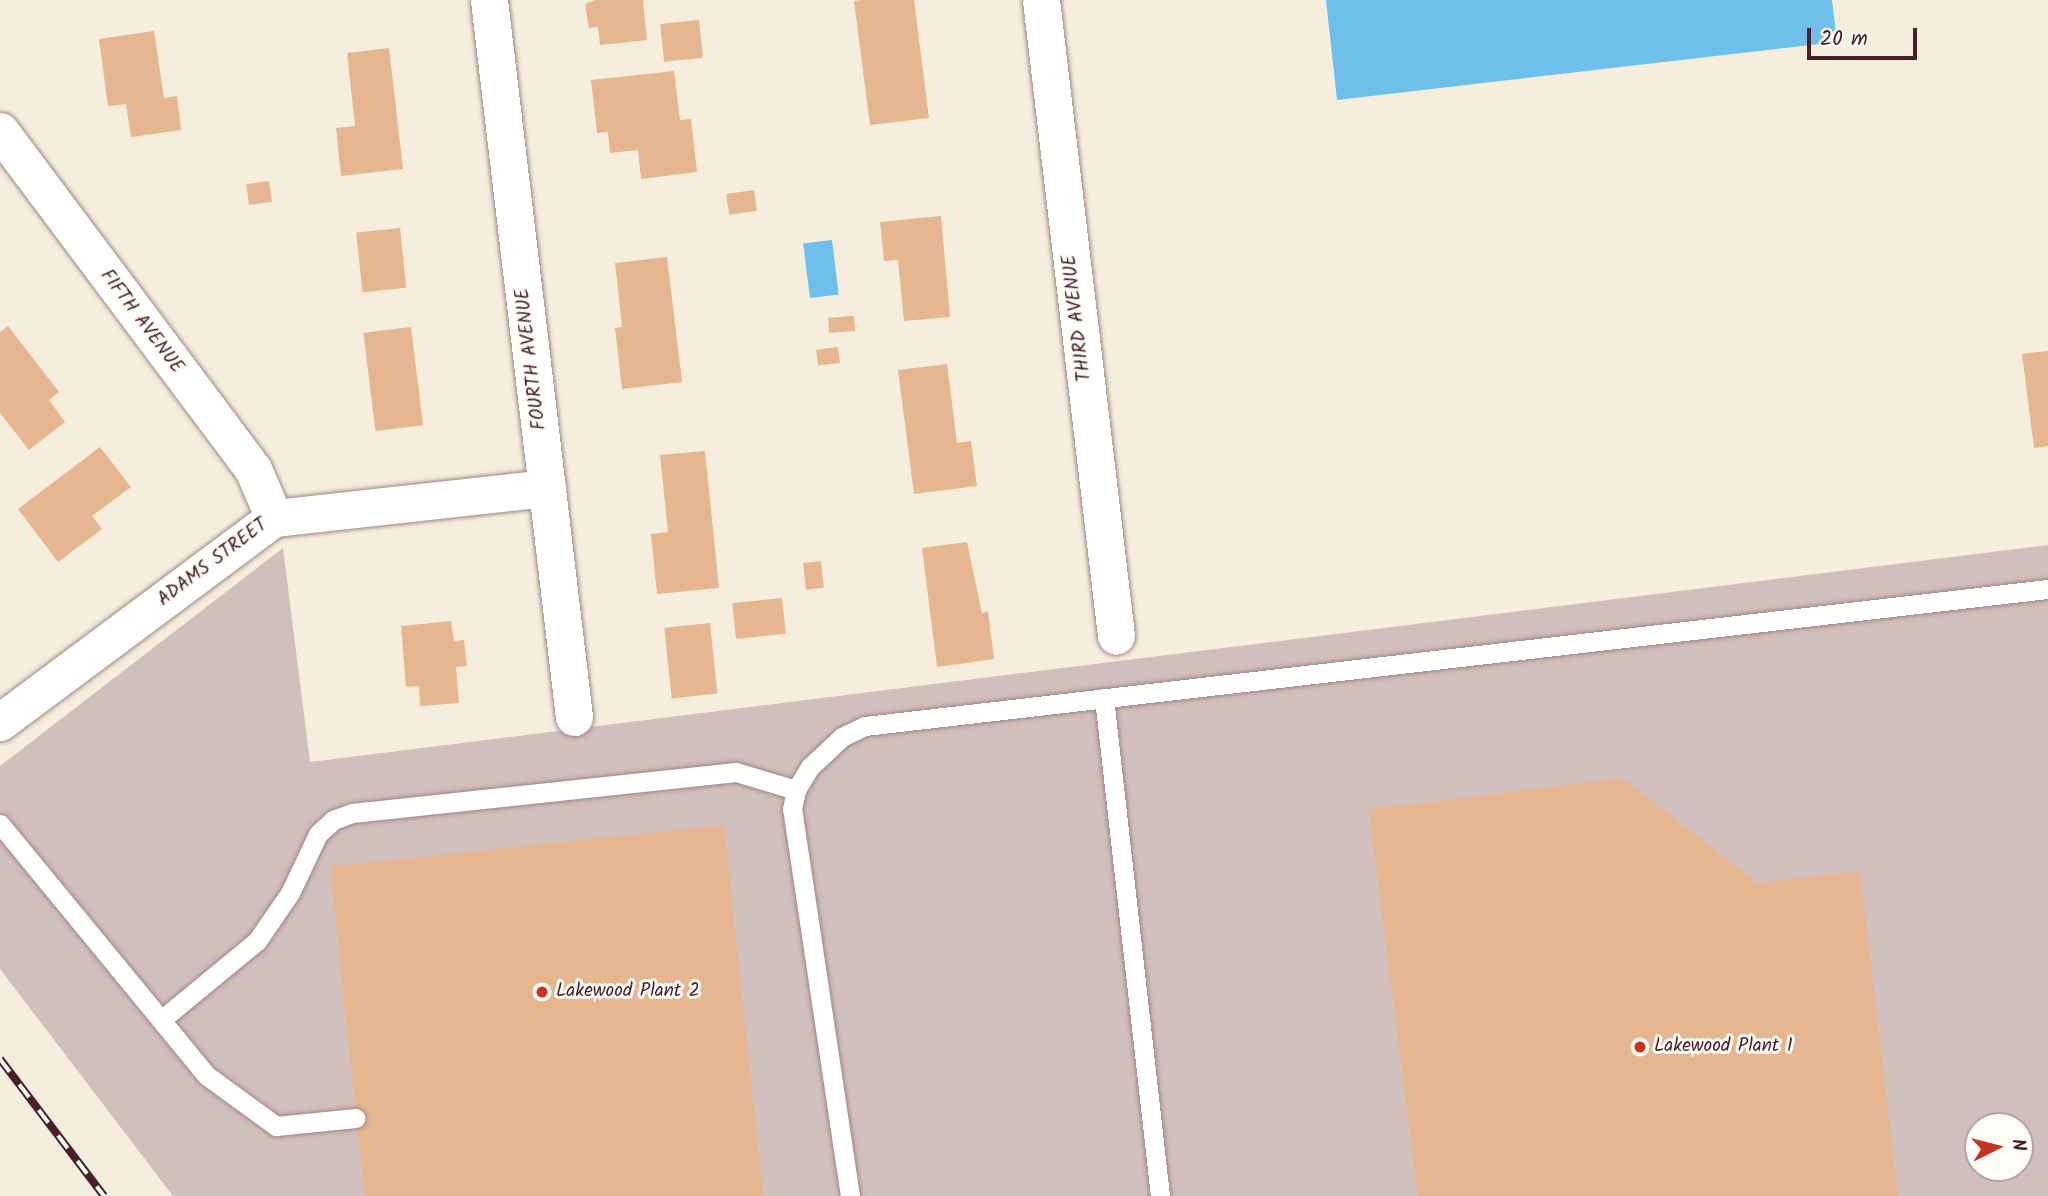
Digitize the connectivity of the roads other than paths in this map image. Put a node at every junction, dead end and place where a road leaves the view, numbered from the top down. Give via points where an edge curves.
1 (489, 0) edge
2 (1041, 0) edge
3 (0, 131) edge
4 (547, 488) junction
5 (274, 518) junction
6 (2048, 589) edge
7 (1116, 636) dead end
8 (1104, 698) junction
9 (574, 717) dead end
10 (0, 723) edge
11 (796, 790) junction
12 (0, 824) edge
13 (161, 1020) junction
14 (356, 1118) dead end
15 (850, 1196) edge
16 (1160, 1196) edge

1 - 4 street, FOURTH AVENUE
2 - 7 street, THIRD AVENUE
3 - 5 street, FIFTH AVENUE via 253,469
4 - 5 street, ADAMS STREET
4 - 9 street, FOURTH AVENUE
5 - 10 street, ADAMS STREET
6 - 8 lane
8 - 11 lane via 865,726 824,750
8 - 16 lane
11 - 13 lane via 736,772 352,813 333,820 318,834 290,893 257,941
11 - 15 lane via 793,830
12 - 13 lane
13 - 14 lane via 205,1075 276,1126

